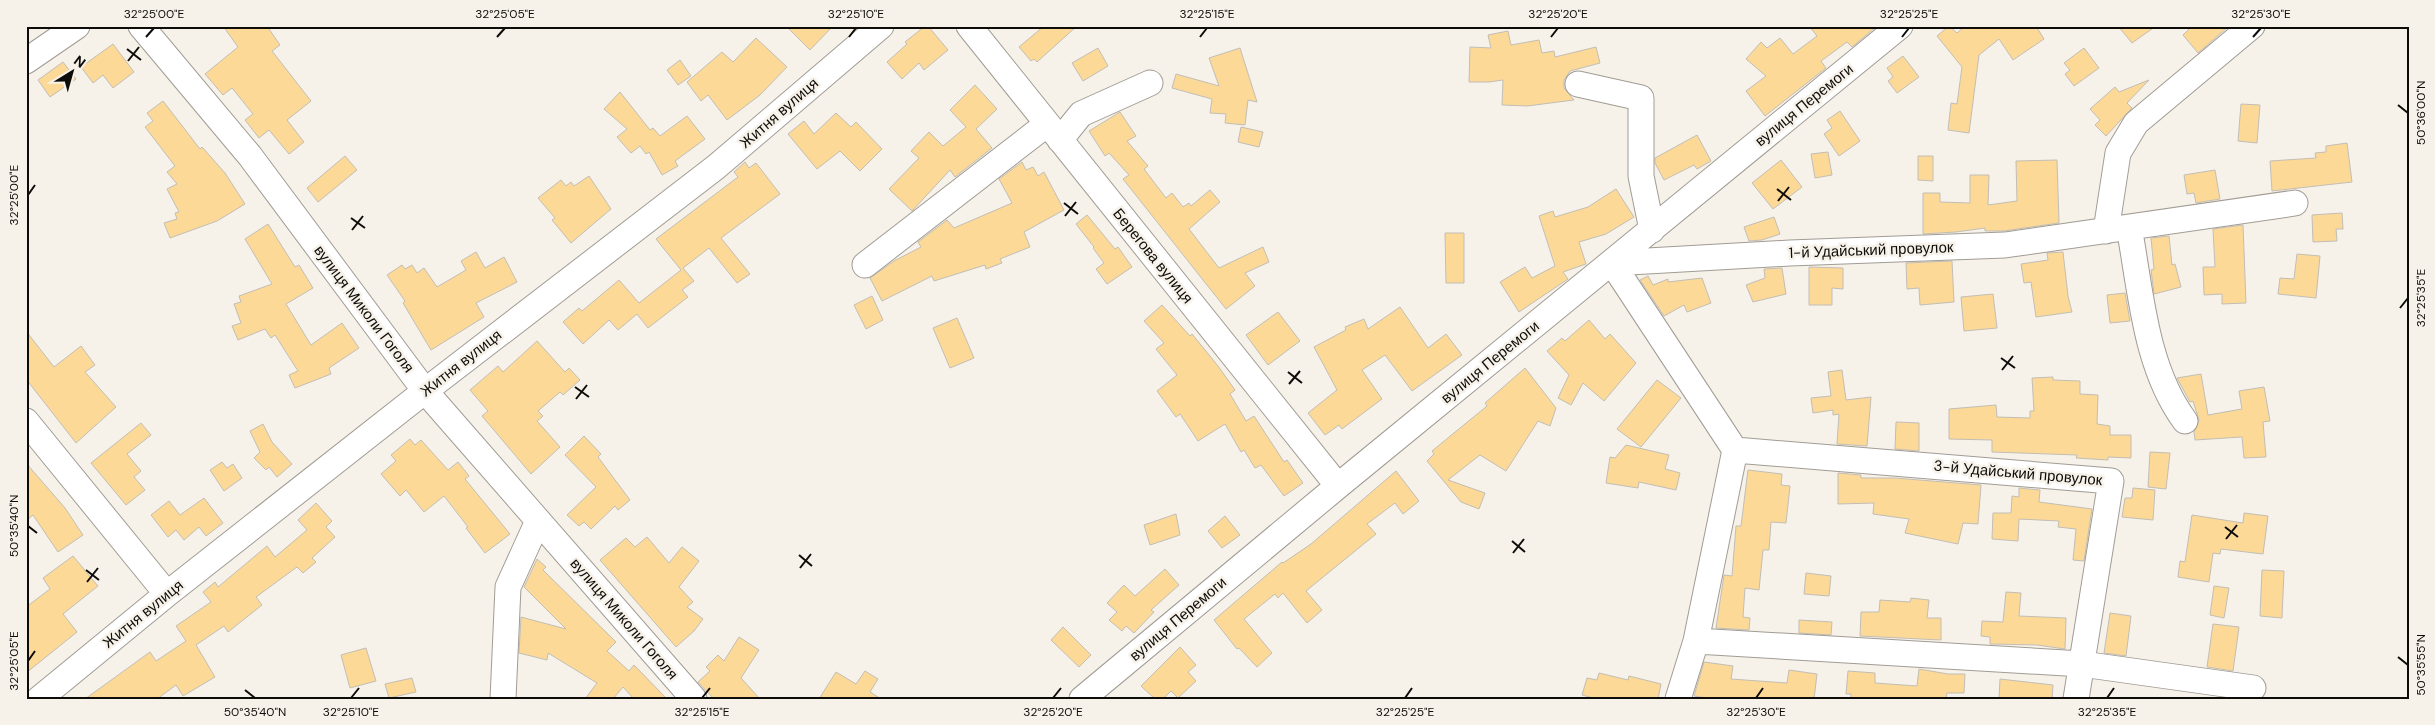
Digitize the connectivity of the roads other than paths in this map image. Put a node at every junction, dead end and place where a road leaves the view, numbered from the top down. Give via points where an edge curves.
1 (77, 26) edge
2 (141, 26) edge
3 (881, 26) edge
4 (969, 26) edge
5 (1900, 26) edge
6 (2252, 26) edge
7 (26, 61) edge
8 (1150, 82) dead end
9 (1578, 84) dead end
10 (1053, 132) junction
11 (2295, 203) dead end
12 (2118, 229) junction
13 (1652, 230) junction
14 (1612, 263) junction
15 (865, 264) dead end
16 (425, 391) junction
17 (26, 421) edge
18 (2185, 422) dead end
19 (1735, 450) junction
20 (1338, 486) junction
21 (538, 521) junction
22 (167, 594) junction
23 (1696, 641) junction
24 (2082, 664) junction
25 (2253, 688) dead end
26 (39, 699) edge
27 (503, 699) edge
28 (694, 699) edge
29 (1082, 699) edge
30 (1678, 699) edge
31 (2076, 699) edge

1 - 7 street
2 - 16 street, вулиця Миколи Гоголя via 250,156
3 - 16 street, Житня вулиця via 716,167
4 - 10 street, Берегова вулиця
5 - 13 street, вулиця Перемоги
6 - 12 street via 2136,124 2118,153
8 - 10 street via 1081,114
9 - 13 street via 1641,98 1641,176
10 - 15 street
10 - 20 street, Берегова вулиця
11 - 12 street, 1-й Удайський провулок
12 - 14 street, 1-й Удайський провулок via 2005,245
12 - 18 street via 2152,354 2170,402
13 - 14 street, вулиця Перемоги
14 - 19 street
14 - 20 street, вулиця Перемоги
16 - 21 street, вулиця Миколи Гоголя
16 - 22 street, Житня вулиця
17 - 22 street
19 - 23 street
19 - 24 street, 3-й Удайський провулок via 2111,481
20 - 29 street, вулиця Перемоги
21 - 27 street via 508,587
21 - 28 street, вулиця Миколи Гоголя
22 - 26 street, Житня вулиця
23 - 24 street
23 - 30 street
24 - 25 street
24 - 31 street, 3-й Удайський провулок

